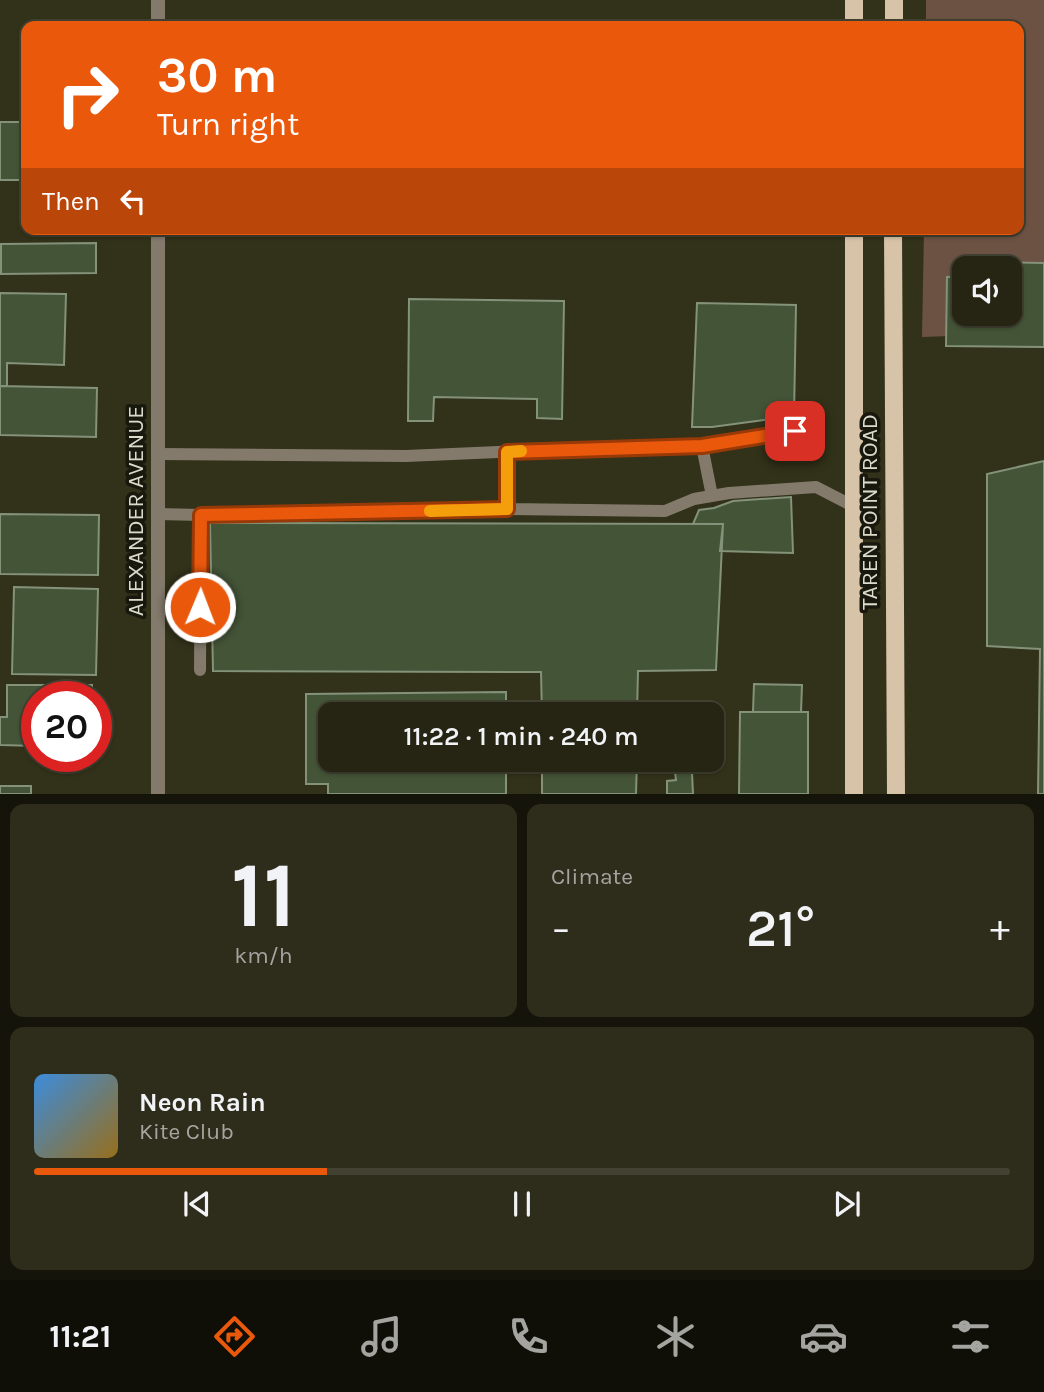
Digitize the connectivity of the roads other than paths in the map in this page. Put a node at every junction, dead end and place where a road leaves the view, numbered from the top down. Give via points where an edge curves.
1 (158, 0) edge
2 (854, 0) edge
3 (894, 0) edge
4 (158, 21) edge
5 (854, 21) edge
6 (894, 21) edge
7 (158, 235) edge
8 (854, 235) edge
9 (893, 235) edge
10 (795, 431) dead end
11 (702, 446) junction
12 (507, 452) junction
13 (158, 454) junction
14 (712, 496) junction
15 (853, 506) junction
16 (507, 509) junction
17 (158, 514) junction
18 (201, 515) junction
19 (158, 606) junction
20 (200, 607) junction
21 (200, 670) dead end
22 (158, 793) edge
23 (854, 793) edge
24 (896, 793) edge

1 - 4 street
2 - 5 main road
3 - 6 main road
7 - 13 street, ALEXANDER AVENUE
8 - 15 main road, TAREN POINT ROAD
9 - 24 main road, TAREN POINT ROAD
10 - 11 lane
11 - 12 lane
11 - 14 lane
12 - 13 lane
12 - 16 lane
13 - 17 street, ALEXANDER AVENUE
14 - 15 lane via 816,487
14 - 16 lane via 665,511
15 - 23 main road, TAREN POINT ROAD
16 - 18 lane
17 - 18 lane
17 - 19 street, ALEXANDER AVENUE
18 - 20 lane
19 - 20 lane
19 - 22 street, ALEXANDER AVENUE
20 - 21 lane

